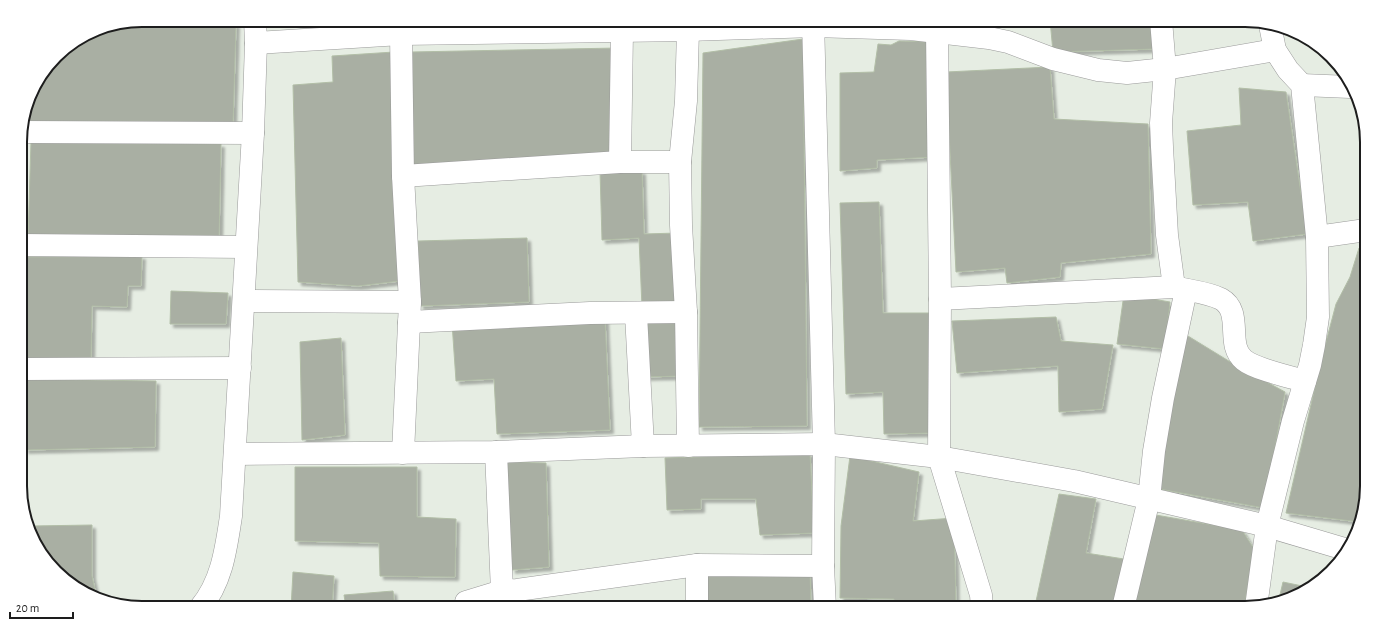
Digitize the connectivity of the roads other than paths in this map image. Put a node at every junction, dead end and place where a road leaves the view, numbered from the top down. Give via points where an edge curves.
1 (255, 27) edge
2 (708, 27) edge
3 (814, 27) edge
4 (922, 27) edge
5 (1161, 27) edge
6 (688, 30) junction
7 (1271, 30) edge
8 (622, 31) junction
9 (937, 31) junction
10 (401, 34) junction
11 (256, 43) junction
12 (1275, 50) junction
13 (1164, 69) junction
14 (1302, 85) junction
15 (1346, 87) edge
16 (27, 132) edge
17 (253, 133) junction
18 (620, 162) junction
19 (680, 162) junction
20 (403, 176) junction
21 (1360, 231) edge
22 (1317, 237) junction
23 (27, 246) edge
24 (246, 247) junction
25 (1180, 289) junction
26 (940, 298) junction
27 (244, 301) junction
28 (410, 312) junction
29 (686, 312) junction
30 (636, 314) junction
31 (240, 368) junction
32 (27, 369) edge
33 (1305, 381) junction
34 (824, 444) junction
35 (643, 446) junction
36 (688, 446) junction
37 (496, 452) junction
38 (403, 453) junction
39 (235, 454) junction
40 (939, 456) junction
41 (1149, 499) junction
42 (1267, 526) junction
43 (1342, 548) edge
44 (697, 565) junction
45 (822, 566) junction
46 (502, 591) junction
47 (1257, 600) edge
48 (207, 601) edge
49 (469, 601) edge
50 (697, 601) edge
51 (824, 601) edge
52 (982, 601) edge
53 (1125, 601) edge

1 - 11 street
2 - 6 street
3 - 34 street
4 - 9 street
5 - 13 street
6 - 8 street
6 - 19 street via 686,101
7 - 12 street
8 - 10 street
8 - 18 street
9 - 13 street via 1008,42 1052,59 1098,70 1127,73
9 - 26 street
10 - 11 street
10 - 20 street
11 - 17 street
12 - 13 street
12 - 14 street
13 - 25 street via 1161,111 1167,235
14 - 15 street
14 - 22 street
16 - 17 street
17 - 24 street
18 - 19 street
18 - 20 street
19 - 29 street
20 - 28 street
21 - 22 street
22 - 33 street via 1318,317
23 - 24 street
24 - 27 street
25 - 26 street
25 - 33 street via 1208,294 1229,306 1233,313 1236,344 1244,360
25 - 41 street via 1154,451
26 - 40 street
27 - 28 street
27 - 31 street
28 - 30 street
28 - 38 street
29 - 30 street
29 - 36 street
30 - 35 street
31 - 32 street
31 - 39 street
33 - 42 street
34 - 36 street
34 - 40 street
34 - 45 street
35 - 36 street
35 - 37 street
37 - 38 street
37 - 46 street
38 - 39 street
39 - 48 street via 231,516 225,554 217,582
40 - 41 street via 1074,481
40 - 52 street
41 - 42 street
41 - 53 street
42 - 43 street
42 - 47 street
44 - 45 street
44 - 46 street
44 - 50 street
45 - 51 street
46 - 49 street

